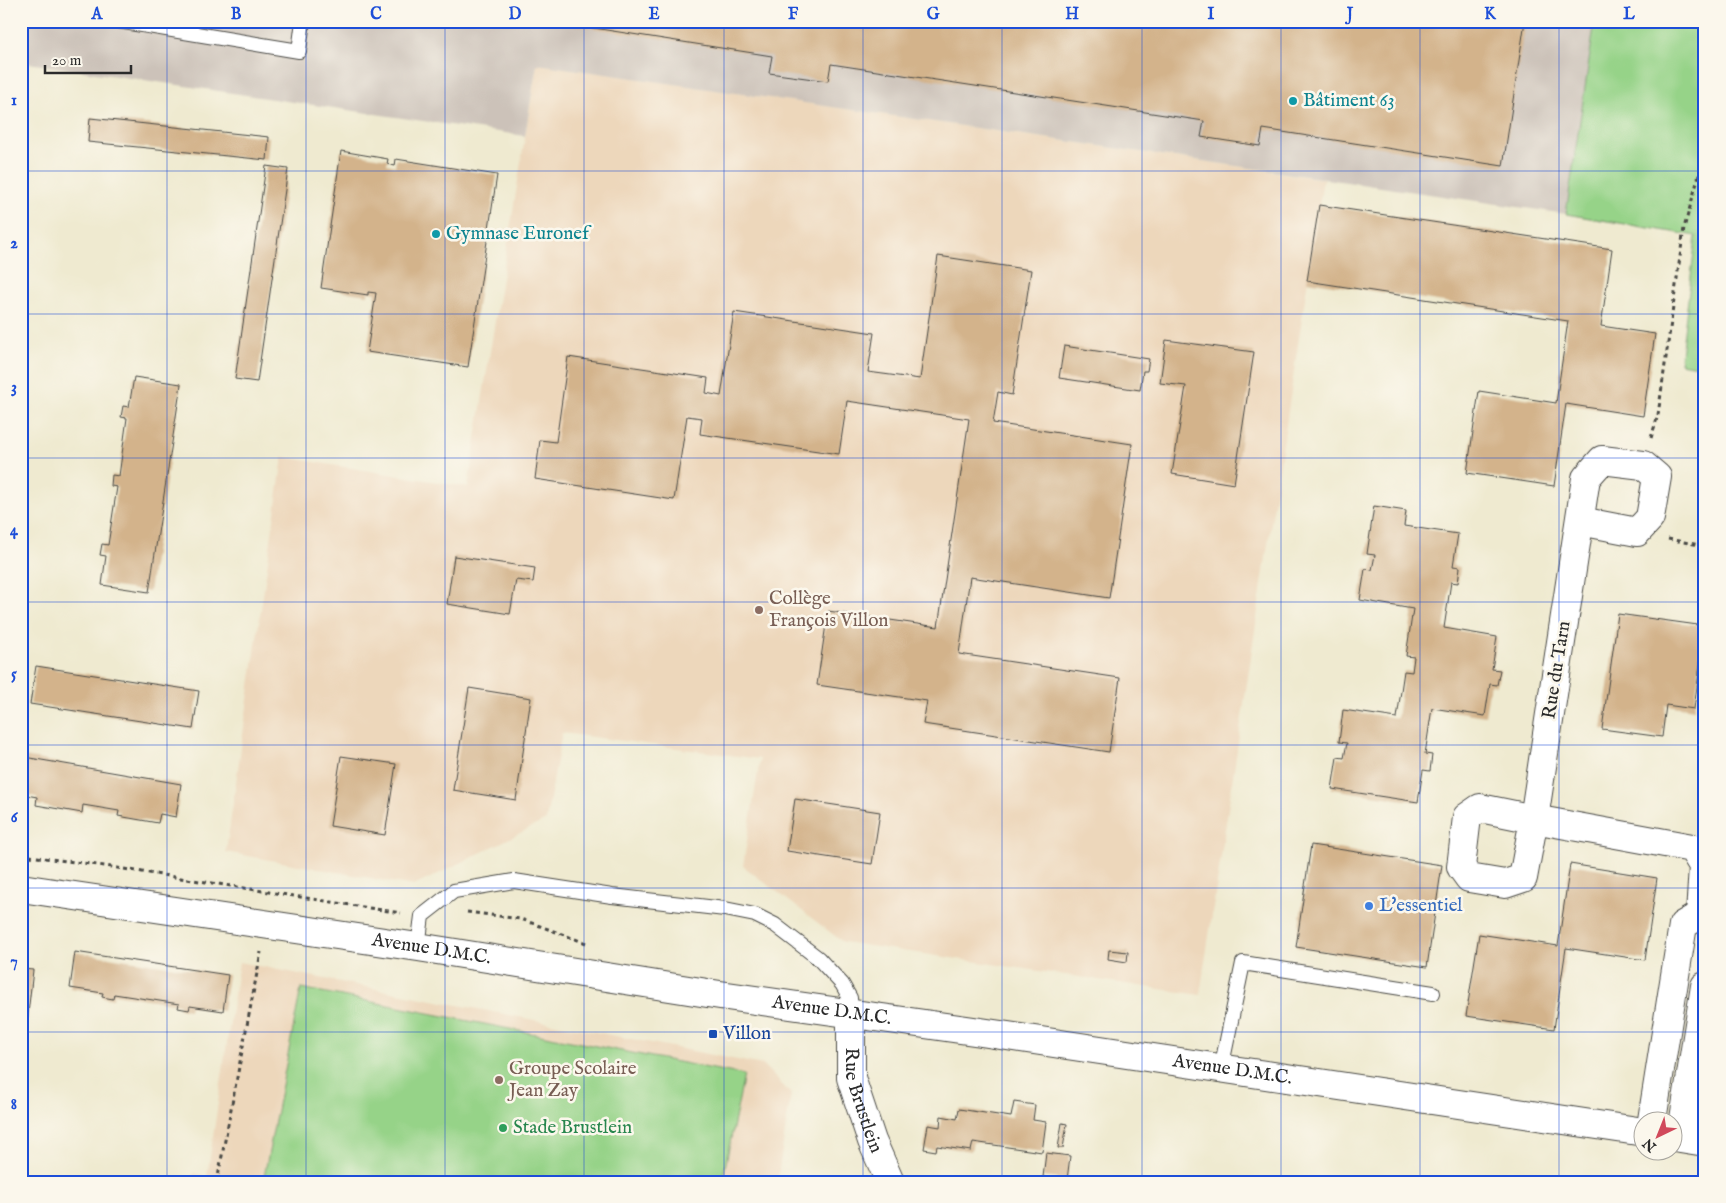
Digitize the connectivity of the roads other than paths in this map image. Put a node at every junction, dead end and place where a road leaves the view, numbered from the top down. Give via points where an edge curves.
1 (118, 21) edge
2 (304, 21) edge
3 (1580, 521) junction
4 (21, 888) edge
5 (1702, 916) edge
6 (418, 946) junction
7 (1705, 986) edge
8 (1433, 993) dead end
9 (851, 1014) junction
10 (1221, 1069) junction
11 (1654, 1110) edge
12 (1634, 1131) edge
13 (1686, 1139) edge
14 (890, 1182) edge

1 - 2 lane via 299,51
3 - 3 street, Rue du Tarn via 1586,478 1602,460 1643,465 1657,477 1650,518 1637,532
3 - 5 street, Rue du Tarn via 1534,819 1692,848 1702,866
4 - 6 street, Avenue D.M.C.
5 - 11 street, Rue du Tarn via 1683,925
6 - 9 street, Avenue D.M.C.
6 - 9 lane via 422,916 454,891 514,881 725,909 755,915 775,925 818,958 842,984 850,998
7 - 13 street
8 - 10 lane via 1243,963
9 - 10 street, Avenue D.M.C.
9 - 14 street, Rue Brustlein via 851,1078
10 - 12 street, Avenue D.M.C.

